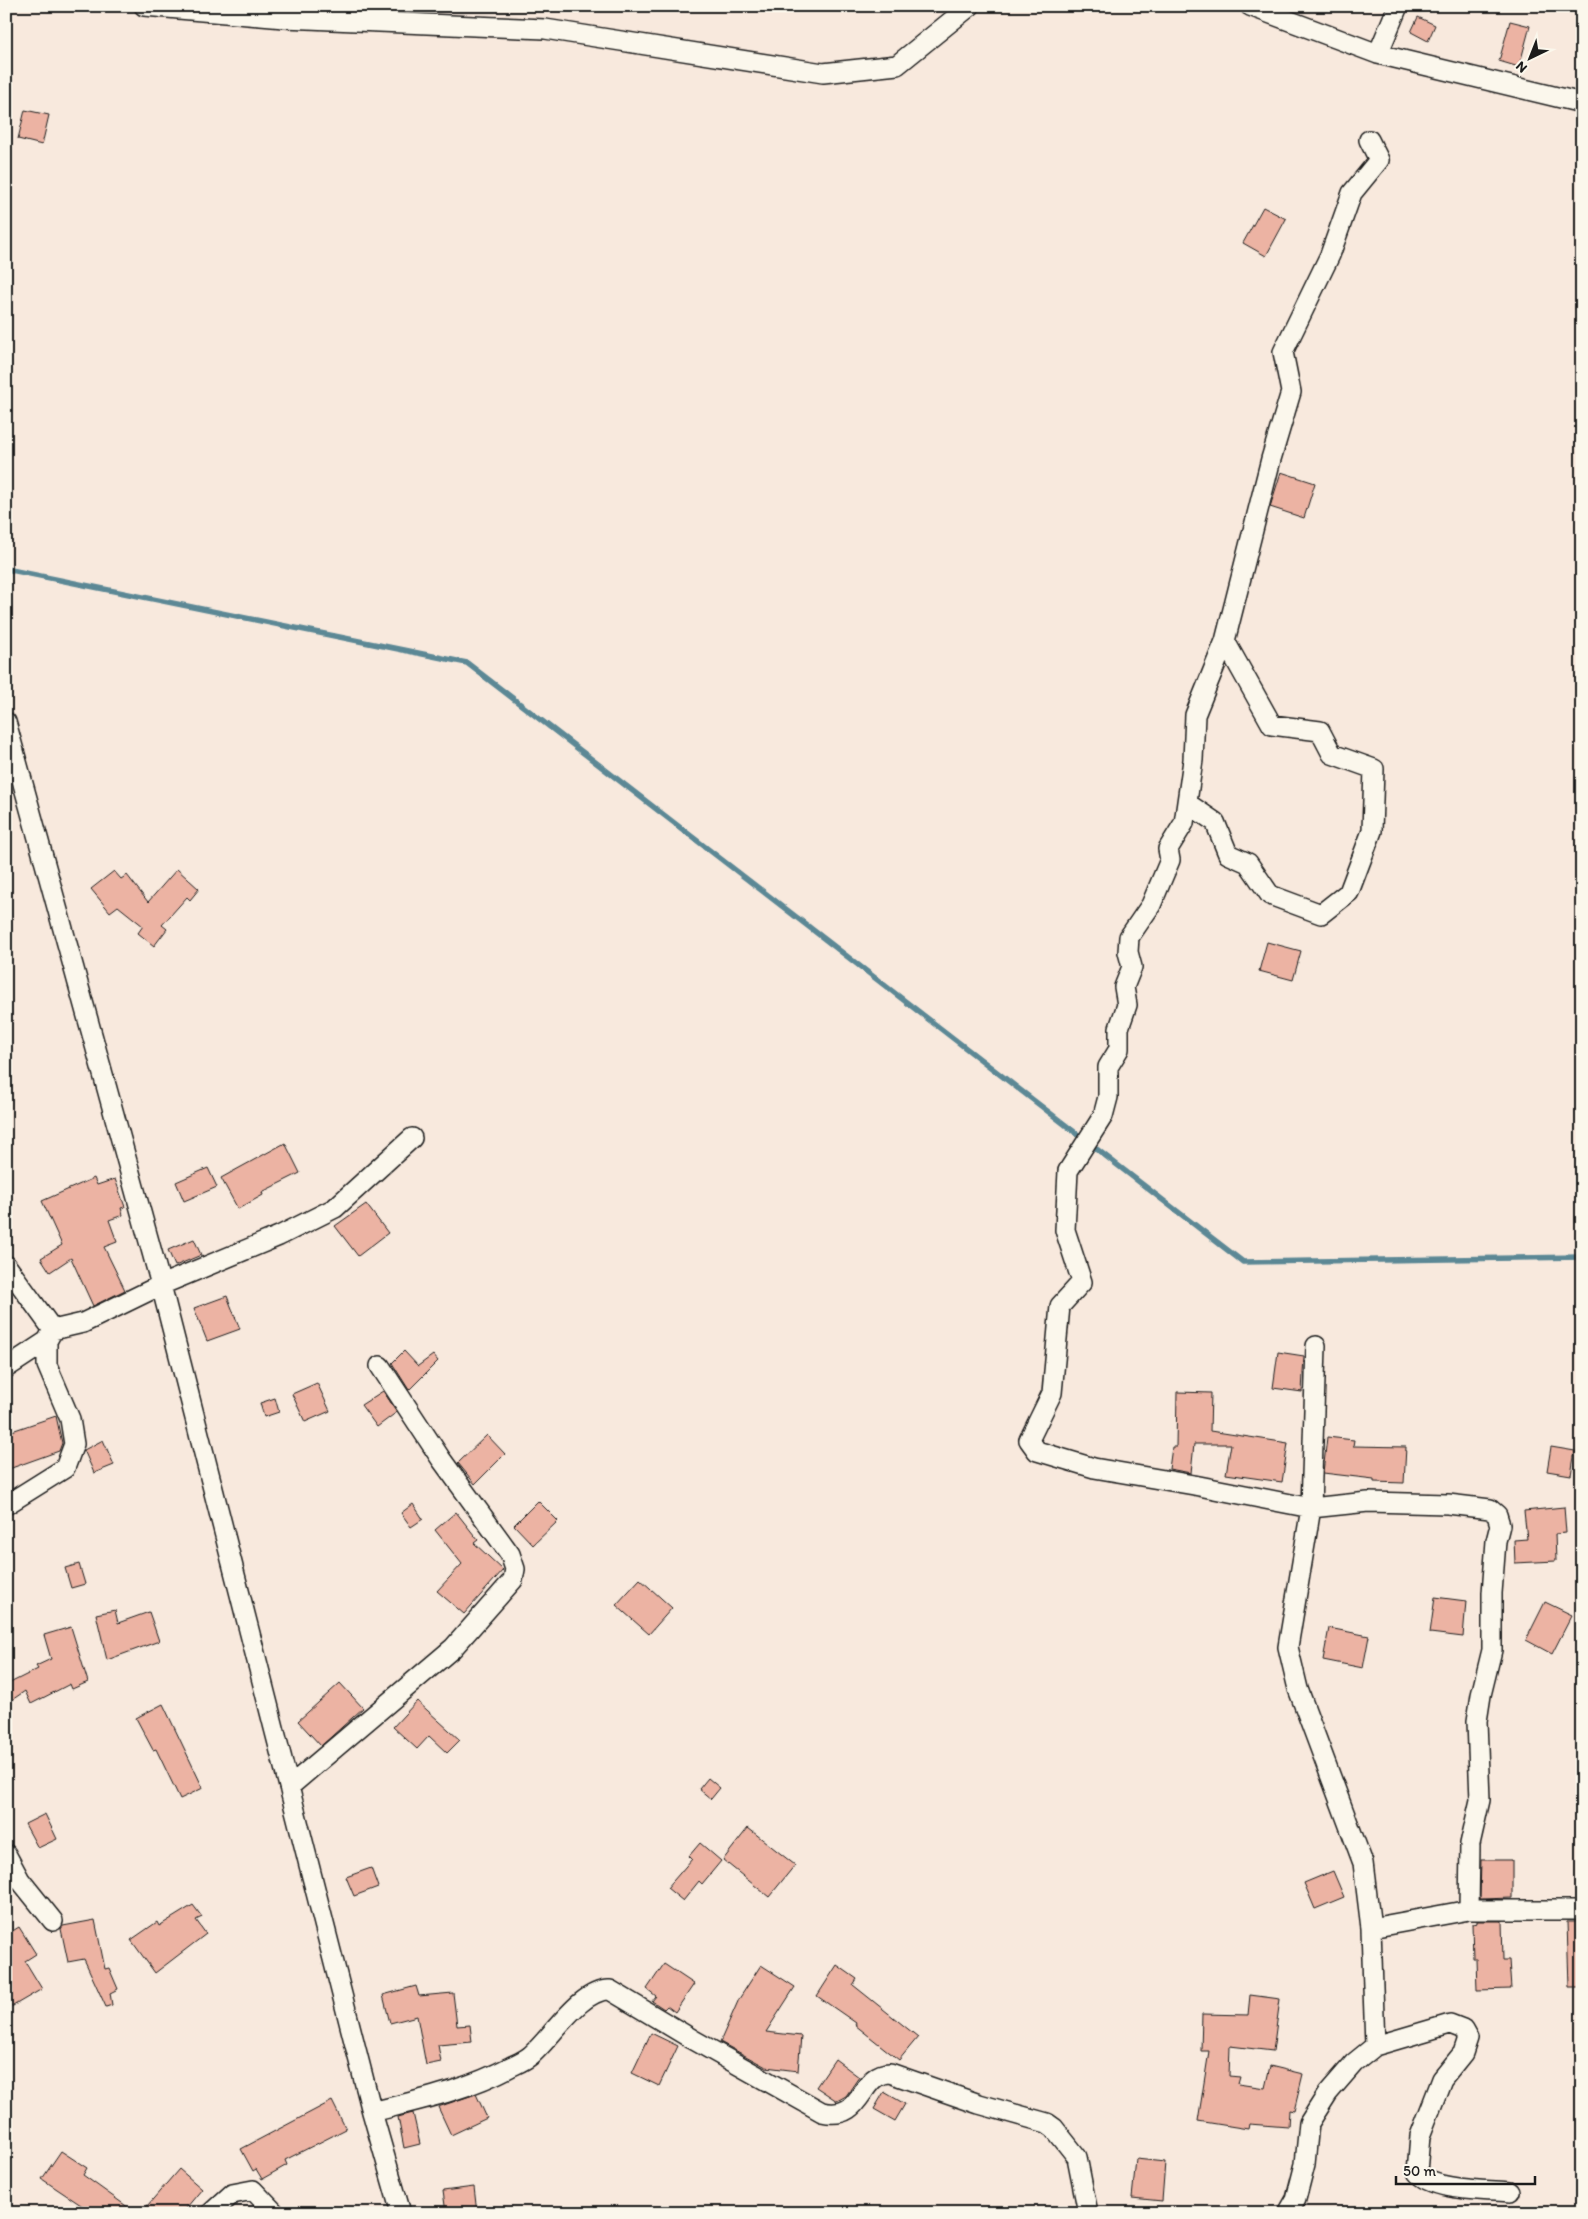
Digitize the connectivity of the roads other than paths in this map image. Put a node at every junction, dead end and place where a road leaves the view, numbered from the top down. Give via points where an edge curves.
1 (144, 6) edge
2 (970, 6) edge
3 (1250, 6) edge
4 (1398, 6) edge
5 (1378, 54) junction
6 (1582, 104) edge
7 (1369, 140) dead end
8 (1225, 641) junction
9 (6, 722) edge
10 (1187, 803) junction
11 (412, 1138) dead end
12 (6, 1266) edge
13 (161, 1285) junction
14 (50, 1336) junction
15 (1316, 1346) dead end
16 (380, 1366) dead end
17 (6, 1368) edge
18 (6, 1505) edge
19 (1311, 1508) junction
20 (289, 1787) junction
21 (6, 1854) edge
22 (1469, 1910) junction
23 (1582, 1910) edge
24 (53, 1921) dead end
25 (1371, 1928) junction
26 (1375, 2046) junction
27 (372, 2112) junction
28 (1510, 2192) dead end
29 (211, 2213) edge
30 (275, 2213) edge
31 (401, 2213) edge
32 (1088, 2213) edge
33 (1288, 2213) edge

1 - 2 street via 284,18 545,29 824,73 896,65
3 - 5 street
4 - 5 street
5 - 6 street
7 - 8 street via 1378,160 1352,192 1330,255 1282,352 1291,392
8 - 10 street via 1195,714
8 - 10 street via 1272,725 1320,731 1332,754 1374,769 1372,831 1349,892 1321,914 1270,895 1248,863 1228,854 1215,822
9 - 13 street
10 - 19 street via 1184,823 1168,849 1170,860 1151,906 1129,937 1132,967 1124,987 1127,1005 1119,1028 1119,1049 1108,1068 1108,1097 1103,1116 1068,1171 1065,1230 1082,1282 1060,1306 1052,1393 1029,1440 1038,1451 1094,1468
11 - 13 street via 335,1208 279,1236
12 - 14 street
13 - 14 street
13 - 20 street
14 - 17 street
14 - 18 street via 47,1365 70,1419 74,1444 64,1468
15 - 19 street
16 - 20 street via 441,1459 510,1554 515,1569 513,1580 453,1648
19 - 22 street via 1368,1502 1439,1504 1490,1510 1497,1515 1500,1525 1492,1593 1492,1650 1477,1721 1480,1800 1470,1844
19 - 25 street via 1288,1647 1298,1688 1363,1863
20 - 27 street
21 - 24 street via 20,1880
22 - 23 street
22 - 25 street
25 - 26 street
26 - 28 street via 1450,2024 1463,2028 1468,2038 1463,2052 1442,2079 1420,2136 1417,2172 1426,2181 1442,2185
26 - 33 street via 1354,2063 1328,2093 1309,2123 1305,2164 1296,2199
27 - 31 street
27 - 32 street via 487,2080 530,2056 566,2017 594,1993 604,1989 822,2112 832,2115 843,2113 855,2104 875,2078 890,2073 979,2104 1047,2123 1077,2157
29 - 30 street via 232,2194 253,2190

